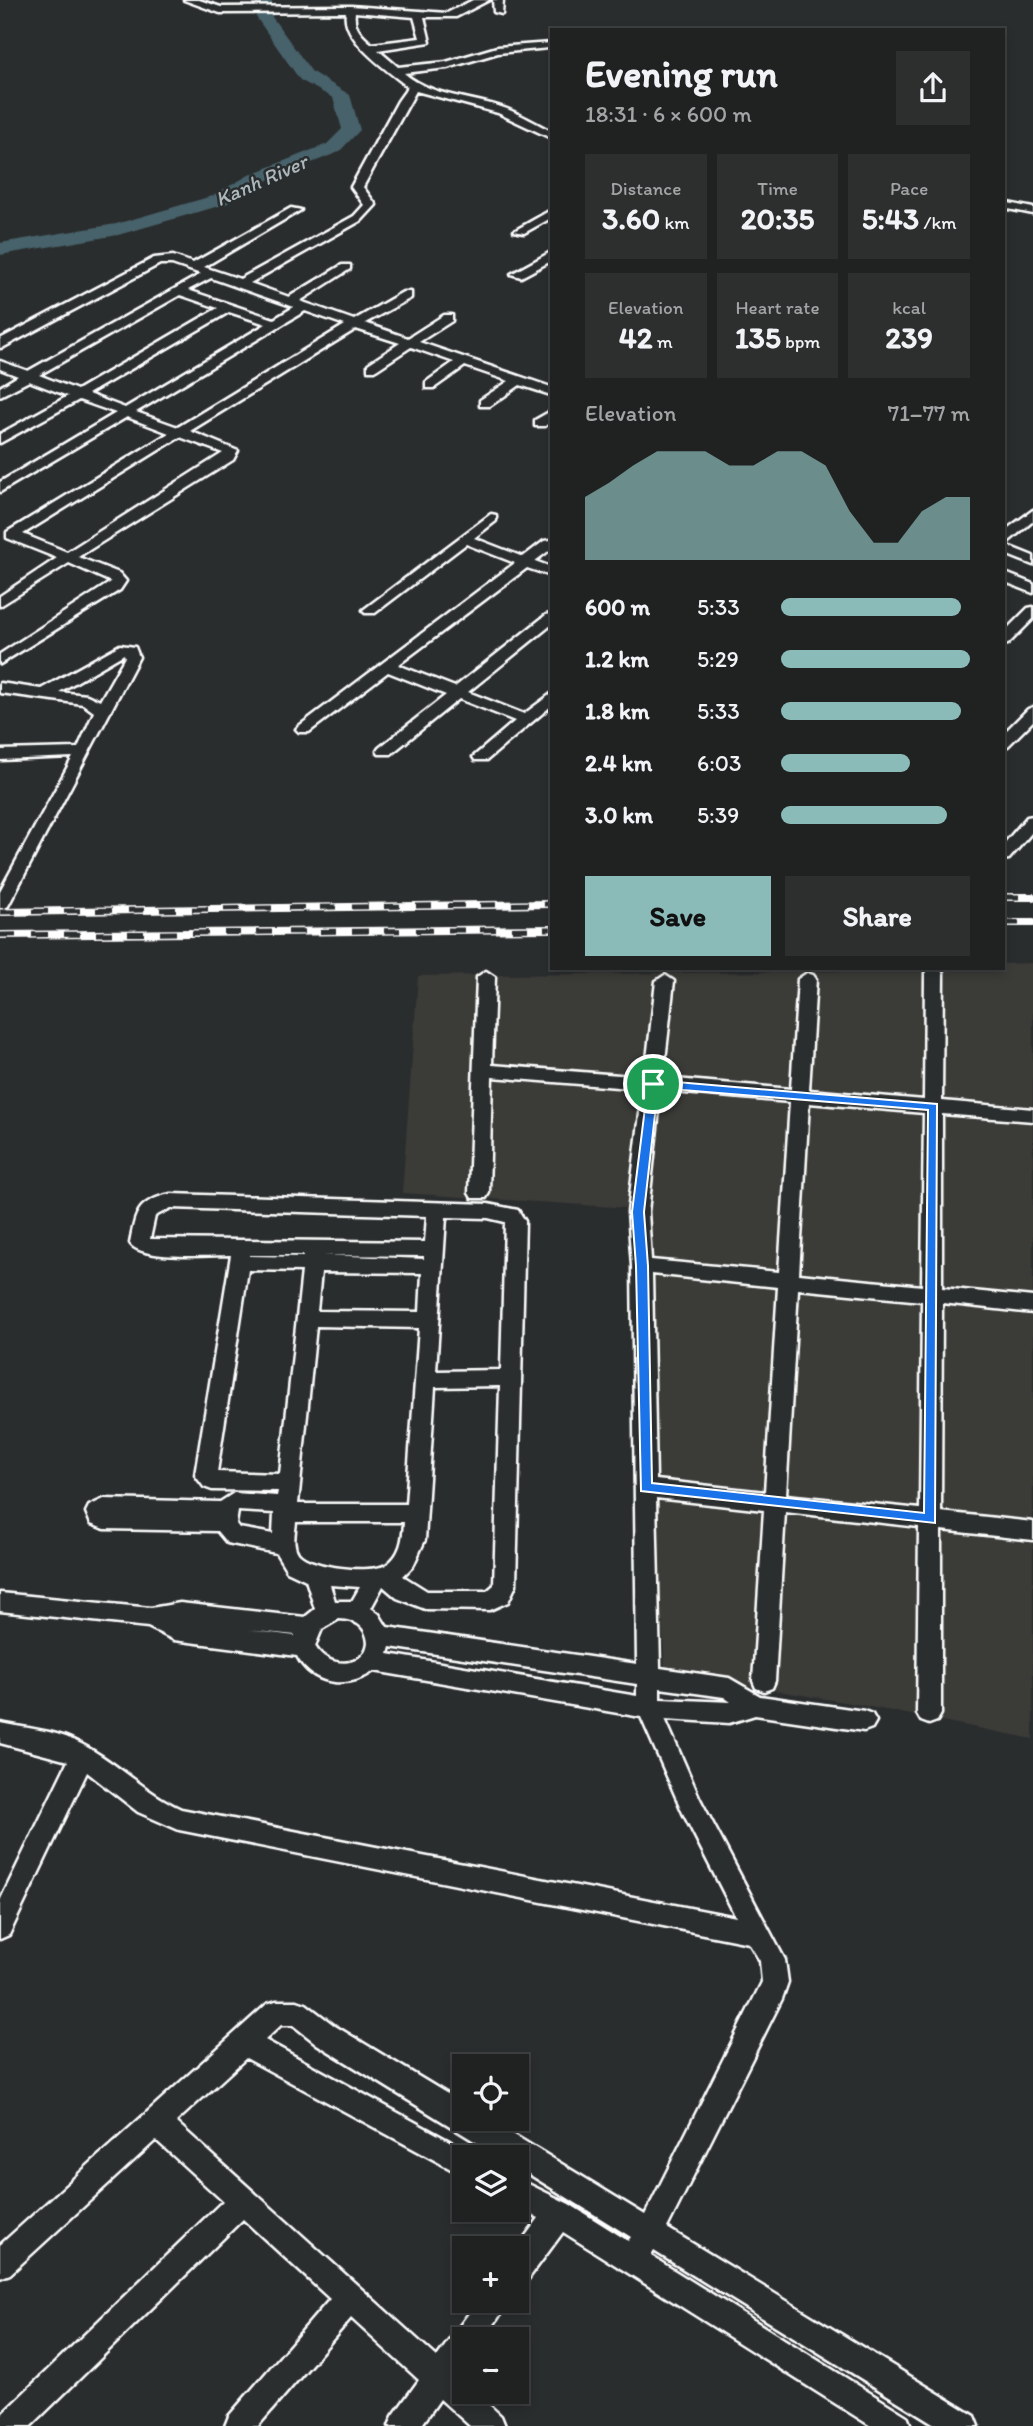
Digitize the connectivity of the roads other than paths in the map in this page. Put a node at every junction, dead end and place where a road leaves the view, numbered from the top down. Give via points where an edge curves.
1 (189, 0) edge
2 (484, 0) edge
3 (498, 0) edge
4 (355, 6) edge
5 (499, 12) dead end
6 (419, 16) junction
7 (549, 45) dead end
8 (367, 48) junction
9 (393, 71) junction
10 (414, 87) junction
11 (550, 135) edge
12 (1005, 205) edge
13 (296, 210) dead end
14 (1033, 211) edge
15 (550, 214) edge
16 (520, 231) dead end
17 (550, 257) edge
18 (346, 267) dead end
19 (193, 268) junction
20 (209, 274) junction
21 (517, 274) dead end
22 (240, 284) junction
23 (178, 291) junction
24 (407, 295) dead end
25 (290, 301) junction
26 (304, 306) junction
27 (226, 308) junction
28 (448, 318) dead end
29 (276, 323) junction
30 (355, 324) junction
31 (411, 343) junction
32 (0, 344) edge
33 (463, 361) junction
34 (0, 365) edge
35 (372, 367) dead end
36 (27, 376) junction
37 (519, 380) junction
38 (430, 385) dead end
39 (550, 391) edge
40 (0, 392) edge
41 (78, 395) junction
42 (485, 403) dead end
43 (128, 414) junction
44 (178, 432) junction
45 (0, 439) edge
46 (0, 488) edge
47 (1033, 514) edge
48 (491, 518) dead end
49 (4, 536) edge
50 (1005, 537) edge
51 (465, 539) junction
52 (550, 544) dead end
53 (1005, 549) edge
54 (68, 559) junction
55 (1033, 561) edge
56 (525, 562) junction
57 (550, 572) edge
58 (1005, 577) edge
59 (1033, 589) edge
60 (0, 601) edge
61 (370, 611) dead end
62 (1033, 611) edge
63 (550, 619) edge
64 (1005, 639) edge
65 (0, 660) edge
66 (388, 667) junction
67 (0, 688) edge
68 (458, 693) junction
69 (44, 694) junction
70 (550, 700) edge
71 (102, 712) junction
72 (1033, 712) edge
73 (526, 720) junction
74 (304, 729) dead end
75 (1005, 741) edge
76 (384, 751) dead end
77 (83, 752) junction
78 (0, 755) edge
79 (481, 757) dead end
80 (1033, 821) edge
81 (1005, 853) edge
82 (0, 906) edge
83 (934, 973) dead end
84 (486, 977) dead end
85 (807, 979) dead end
86 (665, 981) dead end
87 (483, 1070) junction
88 (653, 1084) junction
89 (801, 1096) junction
90 (933, 1107) junction
91 (1033, 1115) edge
92 (479, 1193) dead end
93 (437, 1209) junction
94 (241, 1255) junction
95 (312, 1256) junction
96 (433, 1257) junction
97 (642, 1266) junction
98 (789, 1281) junction
99 (932, 1295) junction
100 (1033, 1305) edge
101 (305, 1318) junction
102 (428, 1320) junction
103 (510, 1378) junction
104 (425, 1379) junction
105 (288, 1483) junction
106 (646, 1488) junction
107 (775, 1502) junction
108 (285, 1509) junction
109 (416, 1513) junction
110 (146, 1515) dead end
111 (226, 1517) junction
112 (930, 1519) junction
113 (1033, 1531) edge
114 (283, 1545) junction
115 (315, 1572) junction
116 (381, 1576) junction
117 (0, 1602) edge
118 (327, 1612) junction
119 (358, 1612) junction
120 (380, 1636) junction
121 (307, 1637) junction
122 (372, 1661) junction
123 (649, 1675) junction
124 (764, 1681) dead end
125 (755, 1705) junction
126 (649, 1708) junction
127 (929, 1714) dead end
128 (864, 1721) dead end
129 (0, 1733) edge
130 (82, 1757) junction
131 (0, 1927) edge
132 (757, 1933) junction
133 (244, 2043) junction
134 (156, 2122) junction
135 (452, 2157) edge
136 (529, 2198) edge
137 (243, 2200) junction
138 (559, 2214) junction
139 (650, 2233) junction
140 (529, 2254) edge
141 (632, 2259) junction
142 (0, 2264) edge
143 (350, 2297) junction
144 (452, 2360) edge
145 (439, 2378) junction
146 (18, 2424) edge
147 (239, 2426) edge
148 (404, 2426) edge
149 (491, 2426) edge
150 (897, 2426) edge
151 (965, 2426) edge

1 - 4 street via 233,10
2 - 6 street via 472,2 454,15
3 - 5 street
4 - 6 street
4 - 8 street via 350,27
6 - 8 street via 426,40
7 - 9 street via 497,50 447,65
8 - 9 street
9 - 10 street
10 - 11 street via 502,111
10 - 22 street via 359,179 357,187 370,205 367,209
12 - 14 street
13 - 19 street
15 - 16 street
17 - 21 street
18 - 25 street
19 - 20 street
19 - 32 street via 173,260 153,262
20 - 22 street
20 - 23 street
22 - 25 street
23 - 27 street
23 - 36 street
24 - 30 street
25 - 26 street
26 - 29 street
26 - 30 street
27 - 29 street
27 - 41 street
28 - 31 street
29 - 43 street
30 - 31 street
30 - 44 street
31 - 33 street
31 - 35 street
33 - 37 street
33 - 38 street
34 - 36 street
36 - 40 street
36 - 41 street
37 - 39 street
37 - 42 street
41 - 43 street
41 - 45 street
43 - 44 street
43 - 46 street
44 - 49 street
44 - 54 street via 228,448 230,454
47 - 50 street
48 - 51 street
49 - 54 street
51 - 56 street
51 - 61 street
52 - 56 street
53 - 55 street
54 - 60 street
54 - 65 street via 119,582
56 - 57 street
56 - 66 street
58 - 59 street
62 - 64 street
63 - 68 street
66 - 68 street
66 - 74 street
67 - 69 street
68 - 73 street
68 - 76 street
69 - 71 street via 87,700
69 - 71 street via 120,649 130,650 132,657
70 - 73 street
71 - 77 street
72 - 75 street
73 - 79 street
77 - 78 street
77 - 82 street
80 - 81 street
83 - 90 street
84 - 87 street
85 - 89 street
86 - 88 street
87 - 88 street
87 - 92 street
88 - 89 street
88 - 97 street via 638,1212
89 - 90 street
89 - 98 street
90 - 91 street
90 - 99 street
93 - 94 street via 171,1201 146,1211 140,1243
93 - 96 street
93 - 103 street via 502,1212 515,1222
94 - 95 street
94 - 105 street via 206,1475 212,1481
95 - 96 street
95 - 101 street
96 - 102 street
97 - 98 street
97 - 106 street
98 - 99 street
98 - 107 street
99 - 100 street
99 - 112 street
101 - 102 street
101 - 105 street
102 - 104 street
103 - 104 street
103 - 116 street via 505,1585 500,1595 475,1603 425,1600
104 - 109 street
105 - 108 street
106 - 107 street
106 - 123 street
107 - 112 street
107 - 124 street
108 - 109 street
108 - 111 street via 234,1502
108 - 114 street
109 - 116 street via 408,1557
110 - 111 street
111 - 114 street via 226,1531 235,1537
112 - 113 street
112 - 127 street
114 - 115 street via 296,1566
115 - 116 street
115 - 118 street
116 - 119 street
117 - 121 street via 150,1618 174,1630
118 - 119 street
118 - 121 street
119 - 120 street via 373,1620
120 - 122 street
120 - 123 street
121 - 122 street via 315,1666 337,1674 361,1669
122 - 126 street
123 - 125 street via 729,1688
123 - 126 street
125 - 126 street via 729,1713
125 - 128 street
126 - 132 street via 691,1805
129 - 130 street via 66,1748
130 - 131 street
130 - 132 street via 146,1804 179,1819
132 - 139 street via 775,1963 773,1990
133 - 134 street
133 - 135 street
133 - 139 street via 276,2013 297,2013
134 - 137 street
134 - 142 street
136 - 138 street
137 - 143 street
137 - 146 street
138 - 140 street
138 - 141 street
139 - 141 street
139 - 151 street
141 - 150 street
143 - 145 street
143 - 147 street
144 - 145 street
145 - 148 street
145 - 149 street

